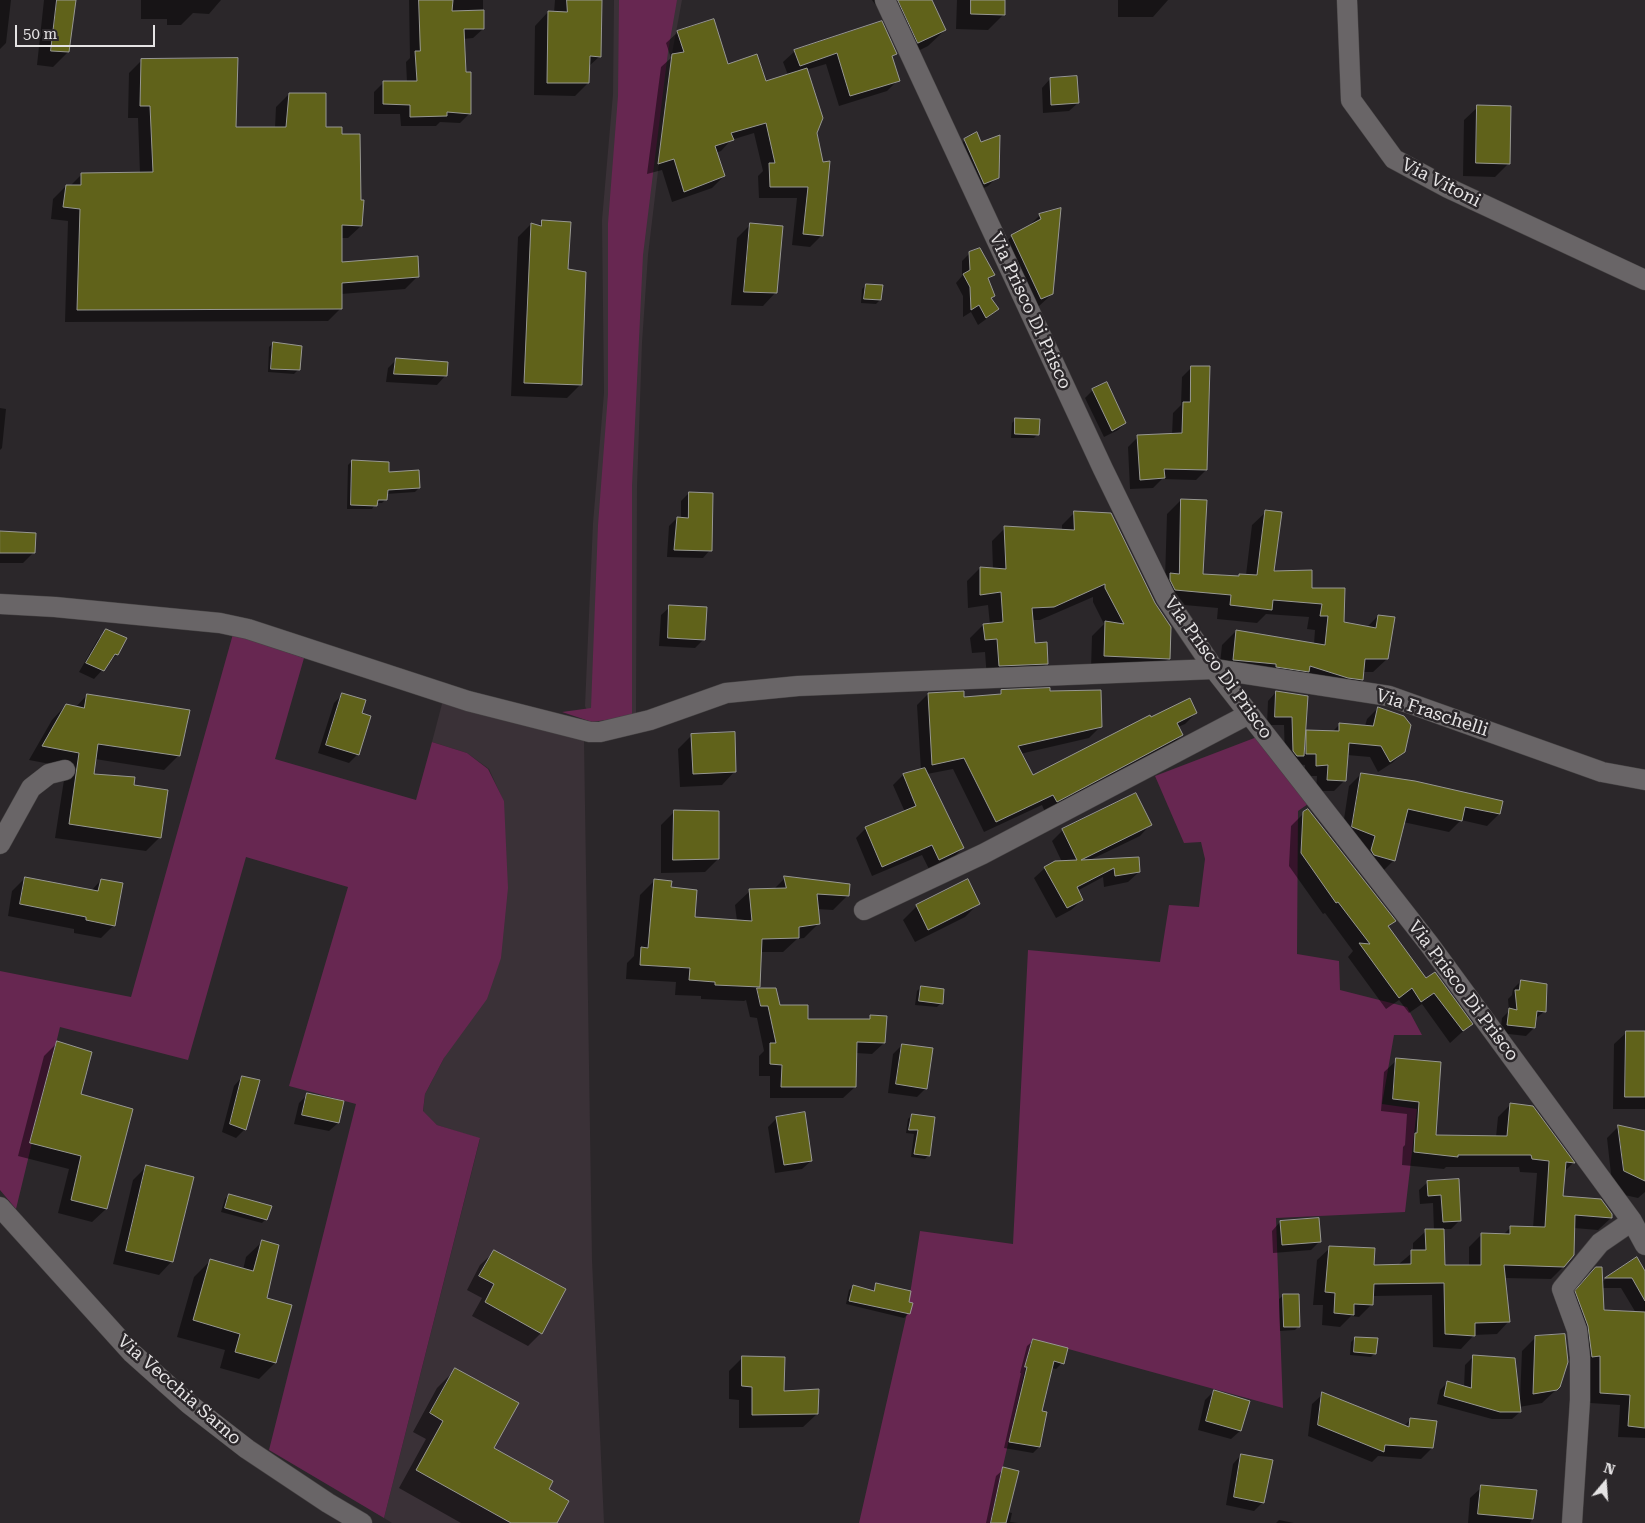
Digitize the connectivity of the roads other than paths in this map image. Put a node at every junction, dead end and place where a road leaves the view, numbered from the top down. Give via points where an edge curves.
1 (885, 0) edge
2 (1347, 0) edge
3 (1645, 280) edge
4 (0, 604) edge
5 (1214, 669) junction
6 (1249, 714) junction
7 (65, 770) dead end
8 (1645, 780) edge
9 (0, 844) edge
10 (864, 910) dead end
11 (0, 1207) edge
12 (1632, 1221) junction
13 (1645, 1245) edge
14 (362, 1523) edge
15 (1572, 1523) edge

1 - 5 street, Via Prisco Di Prisco via 1166,598
2 - 3 street, Via Vitoni via 1351,100 1394,159 1448,188
4 - 5 street, Via Fraschelli via 220,623 248,629 468,700 590,732 650,720 726,693 798,686
5 - 6 street, Via Prisco Di Prisco
5 - 8 street, Via Fraschelli via 1389,696 1602,772
6 - 10 street via 983,854
6 - 12 street, Via Prisco Di Prisco via 1429,944
7 - 9 street via 49,774 31,788
11 - 14 street, Via Vecchia Sarno via 132,1353 189,1404 247,1449
12 - 13 street, Via Prisco Di Prisco
12 - 15 street via 1600,1244 1562,1290 1577,1330 1580,1357

